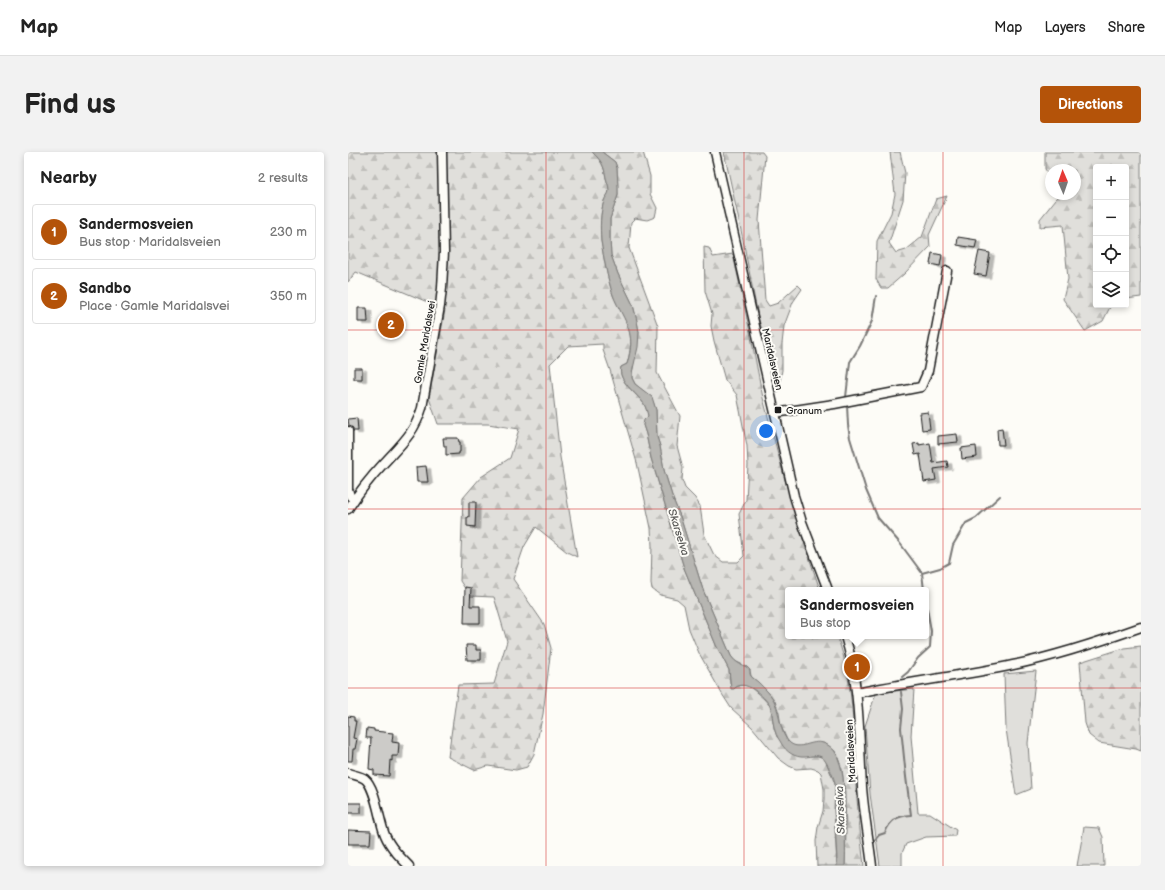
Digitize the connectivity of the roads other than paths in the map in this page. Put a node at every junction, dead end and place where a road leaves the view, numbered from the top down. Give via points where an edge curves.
1 (442, 152) edge
2 (714, 152) edge
3 (947, 271) dead end
4 (775, 413) junction
5 (348, 431) edge
6 (354, 500) junction
7 (348, 509) edge
8 (827, 587) edge
9 (1141, 627) edge
10 (846, 639) edge
11 (857, 693) junction
12 (348, 773) edge
13 (410, 866) edge
14 (872, 866) edge

1 - 6 street, Gamle Maridalsvei via 442,288 422,408 410,434
2 - 4 street, Maridalsveien
3 - 4 street via 928,371 921,387
4 - 8 street, Maridalsveien via 799,513
5 - 6 street via 348,489
6 - 7 street, Gamle Maridalsvei
9 - 11 street via 1013,665
10 - 11 street, Maridalsveien
11 - 14 street, Maridalsveien via 863,799
12 - 13 street via 364,778 369,784 386,838 395,852

